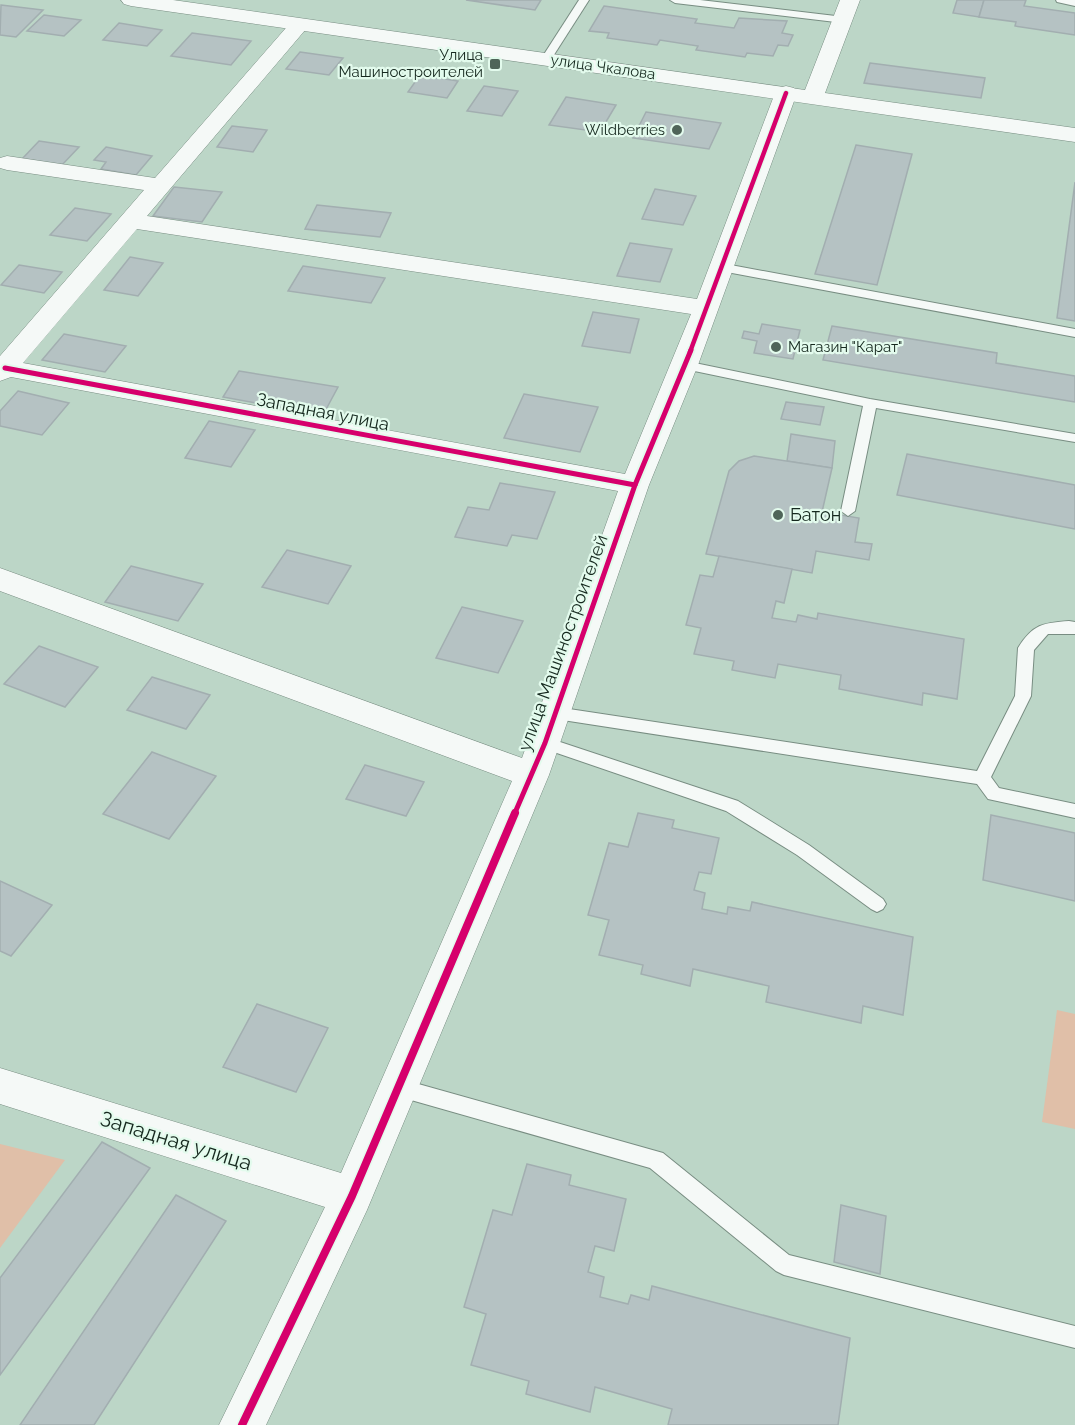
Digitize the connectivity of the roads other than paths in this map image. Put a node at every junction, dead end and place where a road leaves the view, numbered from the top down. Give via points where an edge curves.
1 (131, 0) edge
2 (584, 0) edge
3 (675, 0) edge
4 (850, 0) edge
5 (1061, 0) edge
6 (1075, 3) edge
7 (844, 20) junction
8 (299, 25) junction
9 (546, 59) junction
10 (799, 95) junction
11 (1075, 135) edge
12 (7, 164) dead end
13 (162, 186) junction
14 (131, 221) junction
15 (720, 267) junction
16 (705, 308) junction
17 (1075, 333) edge
18 (685, 365) junction
19 (2, 370) edge
20 (870, 403) junction
21 (1075, 438) edge
22 (635, 485) junction
23 (848, 511) dead end
24 (0, 579) edge
25 (1075, 628) edge
26 (556, 713) junction
27 (545, 743) junction
28 (532, 775) junction
29 (982, 778) junction
30 (1075, 811) edge
31 (877, 904) dead end
32 (0, 1086) edge
33 (397, 1087) junction
34 (352, 1196) junction
35 (1075, 1337) edge
36 (242, 1425) edge

1 - 8 street, улица Чкалова
2 - 9 lane
3 - 7 lane
4 - 7 street, улица Машиностроителей
5 - 6 lane
7 - 10 street, улица Машиностроителей
8 - 9 street, улица Чкалова
8 - 13 street, Западная улица
9 - 10 street, улица Чкалова
10 - 11 street, улица Чкалова
10 - 15 street, улица Машиностроителей
12 - 13 street
13 - 14 street, Западная улица
14 - 16 street
14 - 19 street, Западная улица
15 - 16 street, улица Машиностроителей
15 - 17 lane
16 - 18 street, улица Машиностроителей
18 - 20 lane
18 - 22 street, улица Машиностроителей
19 - 22 street, Западная улица
20 - 21 lane
20 - 23 lane
22 - 26 street, улица Машиностроителей
24 - 28 street
25 - 29 lane via 1044,629 1026,648 1023,696
26 - 27 street, улица Машиностроителей
26 - 29 lane
27 - 28 lane
27 - 31 lane via 732,806
28 - 33 street, улица Машиностроителей
29 - 30 lane via 994,794
32 - 34 street, Западная улица
33 - 34 street, улица Машиностроителей
33 - 35 lane via 656,1160 784,1264
34 - 36 street, улица Машиностроителей

